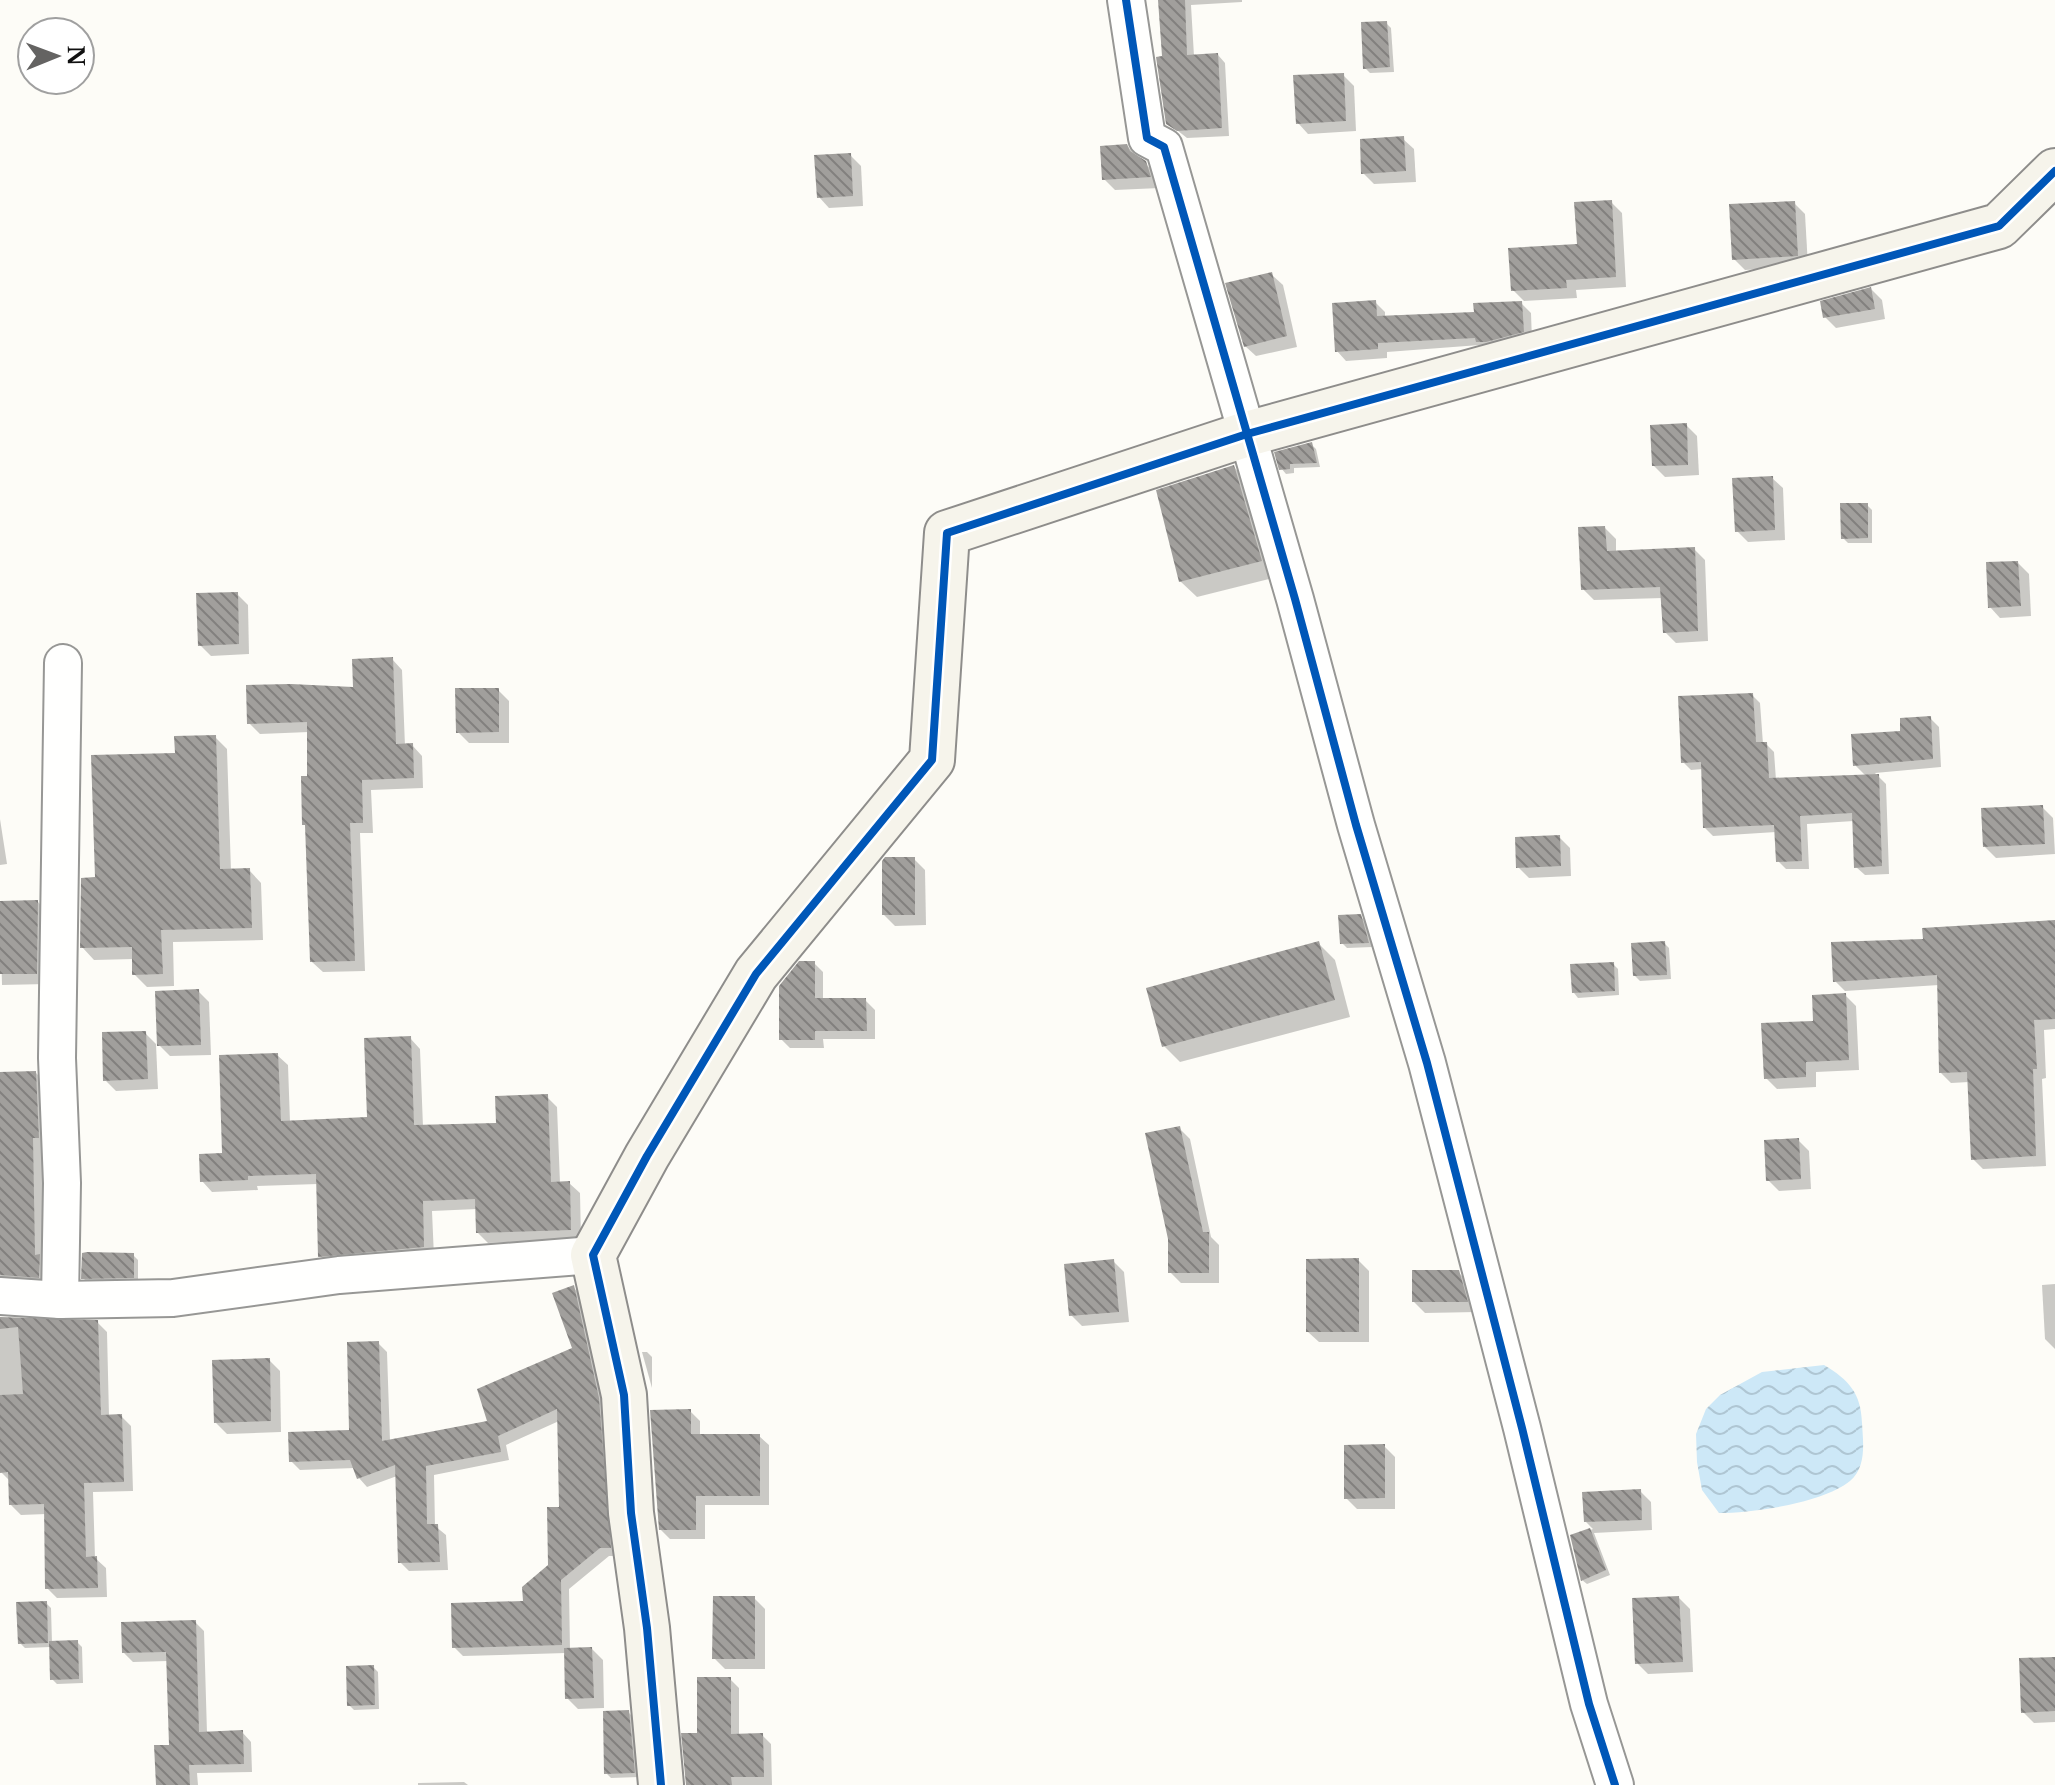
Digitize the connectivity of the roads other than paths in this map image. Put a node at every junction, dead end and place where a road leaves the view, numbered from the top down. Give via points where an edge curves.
1 (1126, 0) edge
2 (2055, 171) edge
3 (1247, 434) junction
4 (63, 663) dead end
5 (593, 1255) junction
6 (0, 1296) edge
7 (60, 1300) junction
8 (661, 1785) edge
9 (1615, 1785) edge

1 - 3 street via 1147,138 1164,147
2 - 3 street via 1999,226
3 - 5 street via 947,533 932,760 756,974
3 - 9 street via 1427,1063 1589,1704
4 - 7 street via 57,1058
5 - 7 street via 339,1275 173,1298
5 - 8 street via 624,1395 631,1513
6 - 7 street

